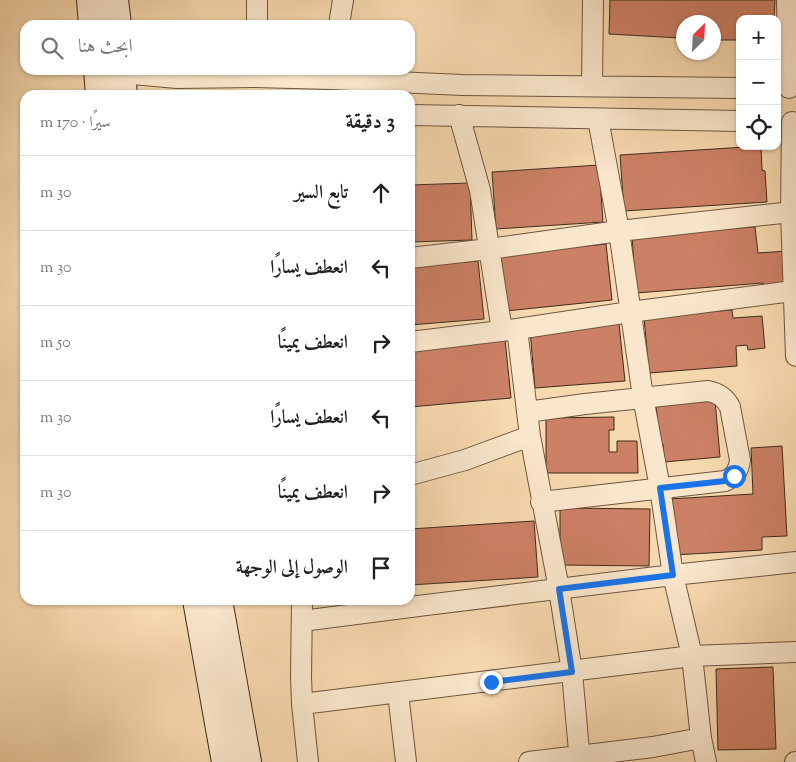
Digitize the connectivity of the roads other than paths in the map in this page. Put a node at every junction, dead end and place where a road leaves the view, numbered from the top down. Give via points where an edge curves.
1 (91, 0) edge
2 (114, 0) edge
3 (257, 0) edge
4 (343, 0) edge
5 (593, 0) edge
6 (787, 0) edge
7 (93, 20) edge
8 (116, 20) edge
9 (257, 20) edge
10 (340, 20) edge
11 (236, 75) edge
12 (266, 75) edge
13 (116, 77) edge
14 (330, 81) edge
15 (592, 86) junction
16 (736, 88) edge
17 (787, 88) edge
18 (104, 90) edge
19 (415, 115) edge
20 (459, 115) junction
21 (598, 118) junction
22 (736, 121) edge
23 (788, 122) edge
24 (791, 212) junction
25 (618, 231) junction
26 (489, 249) junction
27 (415, 257) edge
28 (793, 291) junction
29 (630, 312) junction
30 (510, 330) junction
31 (415, 341) edge
32 (796, 356) edge
33 (643, 397) junction
34 (527, 412) junction
35 (530, 436) junction
36 (415, 474) edge
37 (660, 488) junction
38 (541, 502) junction
39 (796, 562) edge
40 (673, 575) junction
41 (559, 589) junction
42 (198, 605) edge
43 (219, 605) edge
44 (302, 605) edge
45 (302, 622) junction
46 (796, 652) edge
47 (692, 656) junction
48 (572, 672) junction
49 (398, 693) junction
50 (302, 704) junction
51 (701, 738) junction
52 (580, 759) edge
53 (226, 762) edge
54 (247, 762) edge
55 (308, 762) edge
56 (406, 762) edge
57 (529, 762) edge
58 (706, 762) edge

1 - 7 main road
2 - 8 main road
3 - 9 street
4 - 10 street
5 - 15 street
6 - 17 street
11 - 13 street
12 - 14 street
13 - 18 main road
14 - 15 street
15 - 16 street
19 - 20 street
20 - 21 street
20 - 26 street via 480,190
21 - 22 street
21 - 25 street
23 - 24 street
24 - 25 street
24 - 28 street
25 - 26 street
25 - 29 street
26 - 27 street
26 - 30 street
28 - 29 street
28 - 32 street
29 - 30 street
29 - 33 street
30 - 31 street
30 - 34 street
33 - 34 street
33 - 37 street
33 - 37 street via 708,391 719,394 730,406 740,460 734,476 725,481
34 - 35 street
35 - 36 street via 465,460
35 - 38 street
37 - 38 street
37 - 40 street
38 - 41 street
39 - 40 street
40 - 41 street
40 - 47 street
41 - 45 street
41 - 48 street
42 - 53 main road
43 - 54 main road
44 - 45 street
45 - 50 street
46 - 47 street
47 - 48 street
47 - 51 street
48 - 49 street
48 - 52 street
49 - 50 street
49 - 56 street
50 - 55 street
51 - 52 street
51 - 58 street
52 - 57 street

